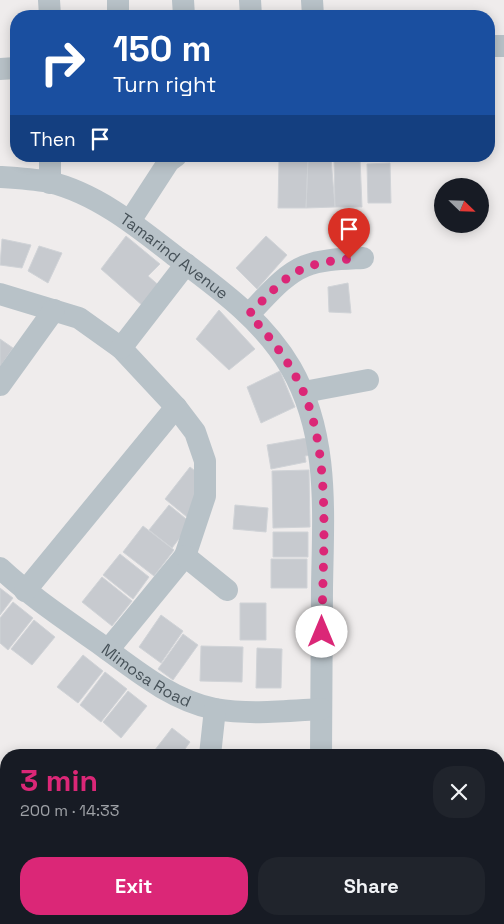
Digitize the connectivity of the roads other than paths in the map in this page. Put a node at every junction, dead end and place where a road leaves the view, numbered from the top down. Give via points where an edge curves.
1 (50, 162) edge
2 (168, 162) edge
3 (0, 177) edge
4 (50, 183) junction
5 (130, 221) junction
6 (362, 258) dead end
7 (186, 264) junction
8 (0, 294) edge
9 (54, 310) junction
10 (249, 314) junction
11 (121, 348) junction
12 (368, 380) dead end
13 (0, 385) edge
14 (304, 392) junction
15 (176, 407) junction
16 (184, 556) junction
17 (0, 568) edge
18 (227, 590) dead end
19 (25, 591) junction
20 (108, 650) junction
21 (214, 709) junction
22 (321, 709) junction
23 (211, 749) edge
24 (321, 749) edge

1 - 4 street
2 - 5 street
3 - 4 street, Tamarind Avenue
4 - 5 street, Tamarind Avenue via 77,192
5 - 7 street, Tamarind Avenue
6 - 10 street via 322,261 305,266 290,274
7 - 10 street, Tamarind Avenue
7 - 11 street
8 - 9 street
9 - 11 street via 79,318
9 - 13 street
10 - 14 street, Tamarind Avenue via 284,358
11 - 15 street
12 - 14 street
14 - 22 street, Tamarind Avenue via 320,454 323,498
15 - 16 street via 195,432 205,461 205,496
15 - 19 street
16 - 18 street
16 - 20 street
17 - 19 street, Mimosa Road
19 - 20 street, Mimosa Road
20 - 21 street, Mimosa Road via 160,687
21 - 22 street, Mimosa Road
21 - 23 street
22 - 24 street, Tamarind Avenue

